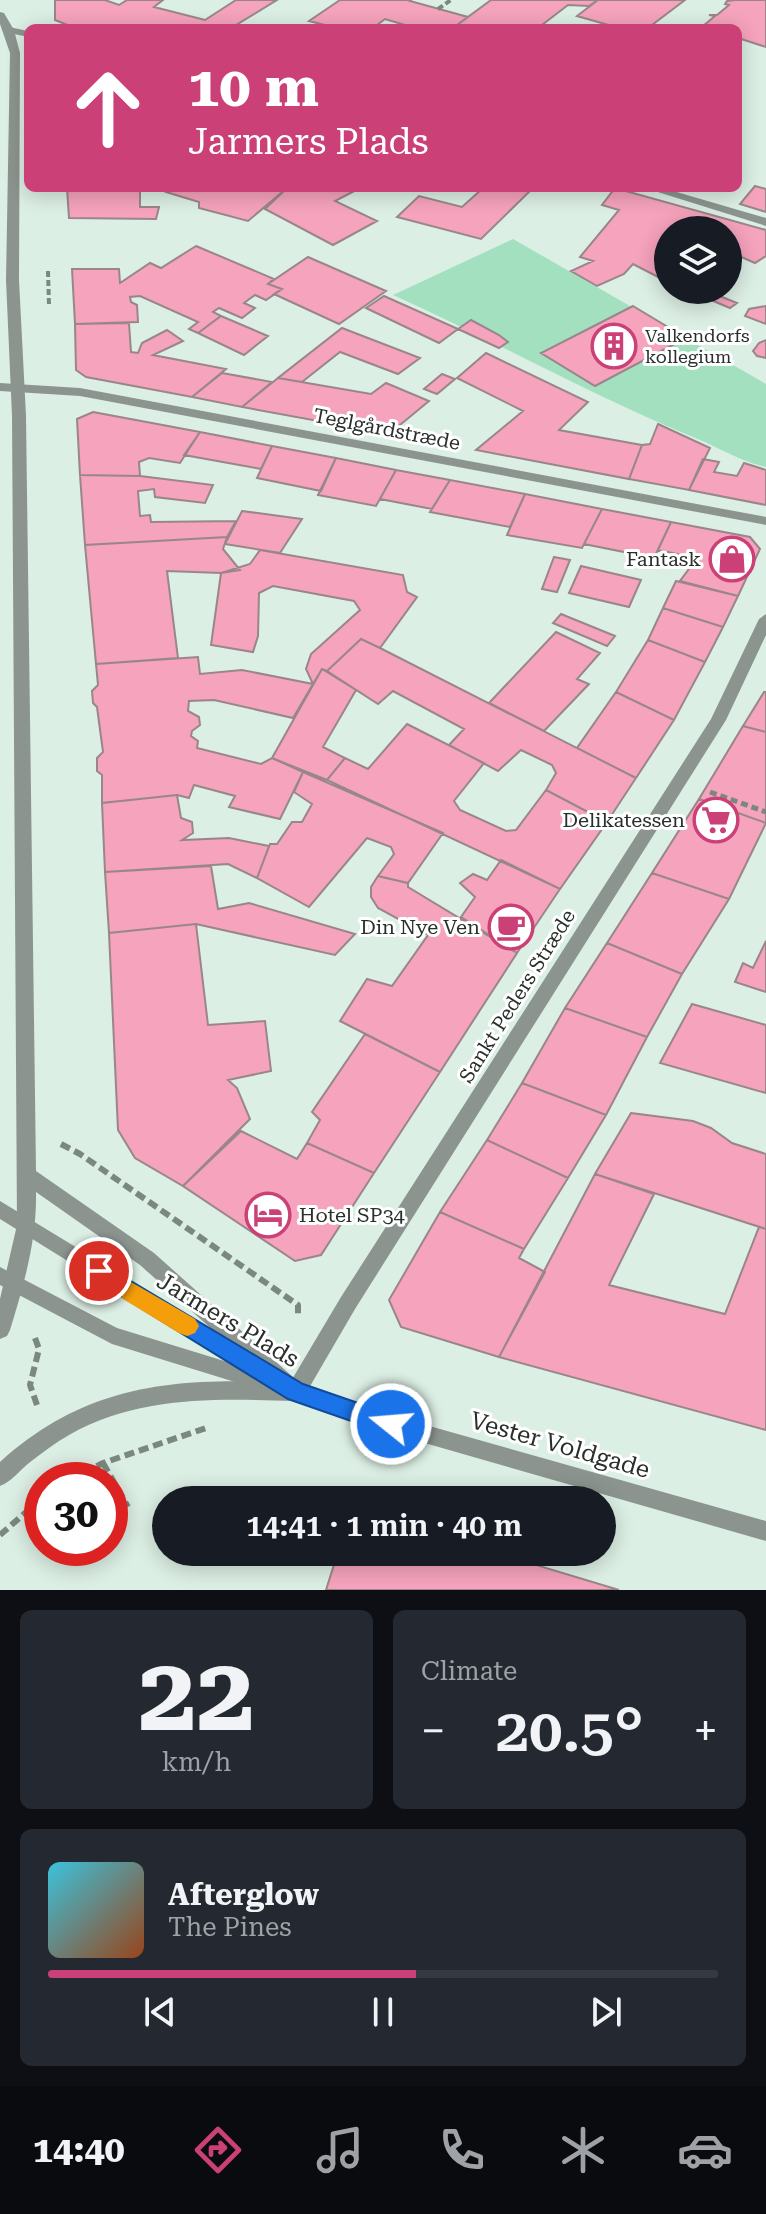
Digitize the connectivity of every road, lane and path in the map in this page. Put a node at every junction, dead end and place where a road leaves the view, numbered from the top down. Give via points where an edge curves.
1 (451, 0) edge
2 (438, 9) dead end
3 (0, 15) edge
4 (9, 30) junction
5 (24, 33) edge
6 (665, 192) edge
7 (766, 222) edge
8 (8, 386) edge
9 (766, 521) edge
10 (766, 619) edge
11 (679, 782) junction
12 (766, 812) edge
13 (26, 1126) junction
14 (27, 1175) junction
15 (0, 1209) edge
16 (27, 1225) junction
17 (7, 1279) edge
18 (298, 1319) dead end
19 (0, 1330) edge
20 (296, 1392) junction
21 (214, 1425) dead end
22 (48, 1436) junction
23 (106, 1462) edge
24 (0, 1476) edge
25 (24, 1512) edge
26 (766, 1531) edge
27 (0, 1535) edge

1 - 2 path
3 - 4 street
4 - 5 street
4 - 8 street via 15,53
6 - 7 street
8 - 9 street, Teglgårdstræde via 95,395
8 - 13 street via 25,761
10 - 11 street, Sankt Peders Stræde via 718,720
11 - 12 path
11 - 20 street, Sankt Peders Stræde
13 - 14 street
13 - 18 path via 80,1154 298,1305
14 - 16 street
14 - 20 street via 147,1259
15 - 16 street, Jarmers Plads
16 - 17 street
16 - 20 street, Jarmers Plads
17 - 19 street
17 - 20 street, Jarmers Plads via 112,1335
17 - 22 path via 39,1349 30,1385
20 - 22 street via 178,1391 128,1401
20 - 26 street, Vester Voldgade via 362,1416
21 - 23 path
22 - 24 street
25 - 27 path

